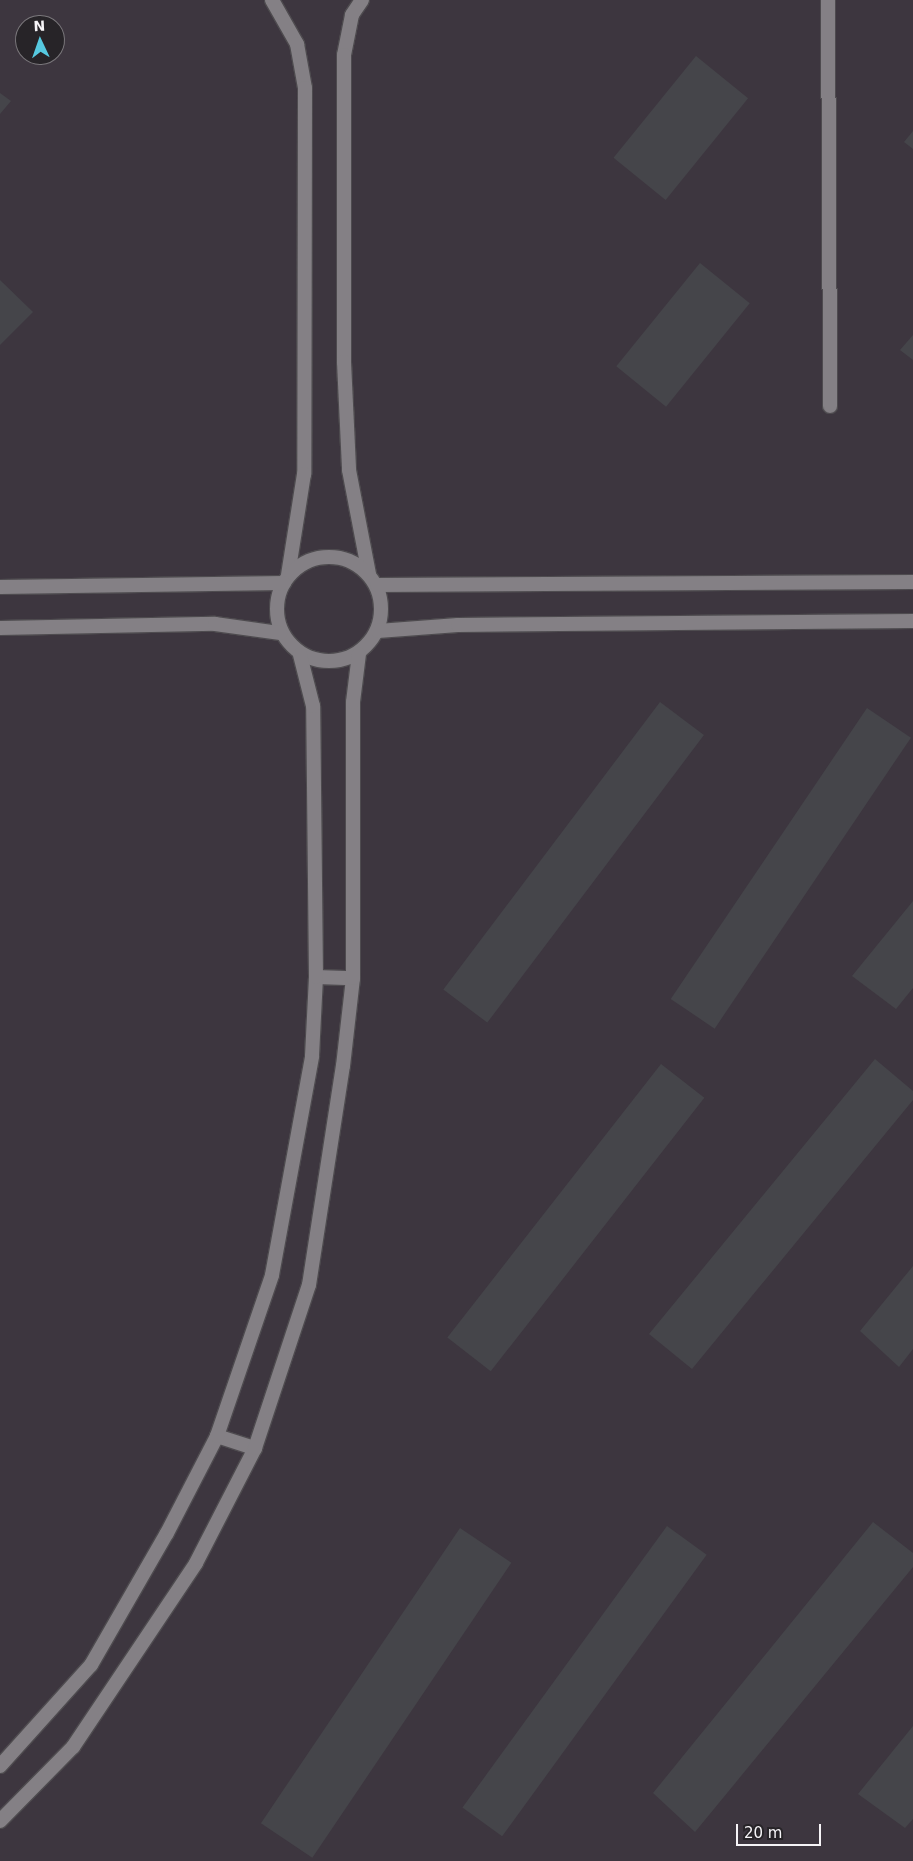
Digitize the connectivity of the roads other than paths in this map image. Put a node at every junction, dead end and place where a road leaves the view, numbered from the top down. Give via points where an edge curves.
1 (272, 0) edge
2 (362, 0) edge
3 (828, 0) edge
4 (830, 406) dead end
5 (286, 579) junction
6 (373, 580) junction
7 (913, 582) edge
8 (0, 588) edge
9 (913, 620) edge
10 (0, 628) edge
11 (378, 631) junction
12 (280, 633) junction
13 (359, 654) junction
14 (300, 655) junction
15 (316, 977) junction
16 (353, 978) junction
17 (217, 1436) junction
18 (255, 1448) junction
19 (0, 1766) edge
20 (0, 1822) edge

1 - 5 street via 297,44 305,88 304,474
2 - 6 street via 352,15 344,55 344,362 348,470
3 - 4 street
5 - 6 street via 313,558 343,558
5 - 8 street
5 - 12 street via 275,603
6 - 7 street
6 - 11 street via 383,608
9 - 11 street via 458,625
10 - 12 street via 215,624
11 - 13 street
12 - 14 street
13 - 14 street via 330,663
13 - 16 street via 353,702
14 - 15 street via 313,706
15 - 16 street
15 - 17 street via 312,1056 272,1275
16 - 18 street via 343,1066 309,1285
17 - 18 street
17 - 19 street via 167,1533 91,1665
18 - 20 street via 196,1563 73,1747

